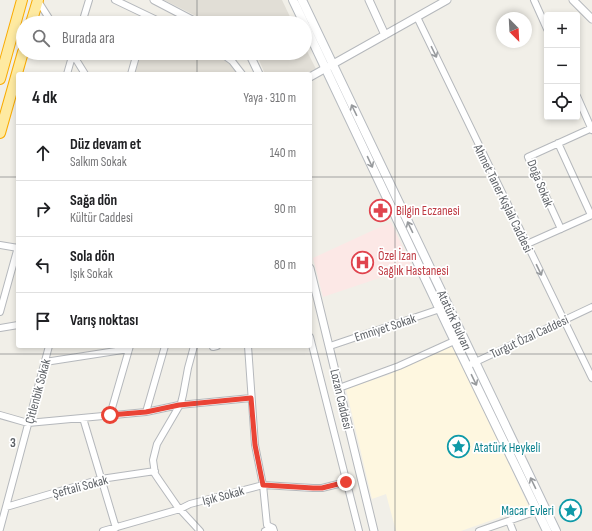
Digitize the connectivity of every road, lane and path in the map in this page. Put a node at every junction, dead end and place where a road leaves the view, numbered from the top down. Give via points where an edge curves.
1 (22, 0) edge
2 (38, 0) edge
3 (89, 0) edge
4 (115, 0) edge
5 (154, 0) edge
6 (293, 0) edge
7 (302, 0) edge
8 (369, 0) edge
9 (447, 0) edge
10 (534, 0) edge
11 (573, 0) edge
12 (18, 16) edge
13 (33, 16) edge
14 (48, 16) edge
15 (84, 16) edge
16 (147, 16) edge
17 (185, 16) edge
18 (300, 16) edge
19 (309, 16) edge
20 (417, 17) junction
21 (592, 19) edge
22 (16, 22) edge
23 (544, 22) edge
24 (312, 24) edge
25 (385, 35) junction
26 (312, 37) edge
27 (21, 60) edge
28 (71, 60) edge
29 (76, 60) edge
30 (135, 60) edge
31 (231, 60) edge
32 (253, 60) edge
33 (329, 66) junction
34 (17, 72) edge
35 (68, 72) edge
36 (83, 72) edge
37 (132, 72) edge
38 (240, 72) edge
39 (258, 72) edge
40 (312, 76) edge
41 (16, 77) edge
42 (0, 79) edge
43 (580, 103) edge
44 (592, 129) edge
45 (0, 133) edge
46 (558, 143) junction
47 (592, 215) edge
48 (561, 229) junction
49 (527, 244) junction
50 (0, 245) edge
51 (16, 248) edge
52 (16, 255) edge
53 (312, 276) edge
54 (592, 307) edge
55 (440, 309) junction
56 (0, 312) edge
57 (564, 320) junction
58 (16, 324) edge
59 (0, 328) edge
60 (459, 339) junction
61 (312, 345) edge
62 (330, 346) junction
63 (48, 348) edge
64 (123, 348) edge
65 (129, 348) edge
66 (164, 348) edge
67 (193, 348) edge
68 (248, 348) edge
69 (45, 362) junction
70 (471, 364) junction
71 (592, 378) edge
72 (340, 388) junction
73 (251, 398) junction
74 (179, 405) junction
75 (146, 412) junction
76 (0, 415) edge
77 (110, 415) junction
78 (83, 418) junction
79 (28, 423) junction
80 (155, 471) junction
81 (102, 479) junction
82 (346, 482) junction
83 (263, 485) junction
84 (6, 507) junction
85 (180, 509) junction
86 (541, 510) junction
87 (509, 521) junction
88 (116, 528) junction
89 (0, 529) edge
90 (274, 530) edge
91 (103, 531) edge
92 (200, 531) edge
93 (265, 531) edge
94 (359, 531) edge
95 (374, 531) edge
96 (479, 531) edge
97 (513, 531) edge
98 (547, 531) edge
99 (556, 531) edge

1 - 12 highway
2 - 13 highway
2 - 14 street
3 - 15 street
4 - 16 street
5 - 17 street
6 - 18 main road, Atatürk Bulvarı
7 - 19 main road, Atatürk Bulvarı
8 - 25 street
9 - 20 street
10 - 23 street
11 - 21 street
20 - 25 street
20 -> 49 street, Ahmet Taner Kışlalı Caddesi
22 - 42 highway
24 - 33 main road, Atatürk Bulvarı
25 - 33 street
26 - 33 main road, Atatürk Bulvarı
27 - 34 highway
28 - 35 street
29 - 36 street
30 - 37 street
31 - 38 street
32 - 39 street
33 - 40 street
33 -> 55 main road, Atatürk Bulvarı
60 -> 33 main road, Atatürk Bulvarı
41 - 45 highway
43 - 44 street
44 - 46 street, Doğa Sokak
46 - 47 street
46 - 48 street, Doğa Sokak via 528,156
47 - 48 street
48 - 49 street
49 -> 57 street, Ahmet Taner Kışlalı Caddesi
50 - 51 street
52 - 56 street
53 - 62 street, Lozan Caddesi
54 - 57 street, Turgut Özal Caddesi
55 - 60 main road, Atatürk Bulvarı
55 - 62 street, Emniyet Sokak
57 - 70 street, Turgut Özal Caddesi
57 - 71 street, Ahmet Taner Kışlalı Caddesi
58 - 59 street
60 - 70 main road, Atatürk Bulvarı
60 - 72 street via 386,372
61 - 82 street
62 - 72 street, Lozan Caddesi
63 - 69 street, Çitlenbik Sokak
64 - 69 street
65 - 77 street
66 - 75 street
67 - 74 street
68 - 73 street
69 - 79 street, Çitlenbik Sokak
70 - 86 main road, Atatürk Bulvarı
72 - 95 street, Lozan Caddesi
73 - 74 street
73 - 83 street via 255,445
74 - 75 street
74 - 80 street via 157,444 153,460
75 - 77 street
76 - 79 street
77 - 78 street
78 - 79 street
78 - 81 street
79 - 84 street, Çitlenbik Sokak
80 - 81 street, Şeftali Sokak
80 - 85 street
81 - 84 street, Şeftali Sokak
81 - 88 street
82 - 83 street, Işık Sokak via 322,488
82 - 94 street
83 - 85 street, Işık Sokak
83 - 90 street via 266,525
84 - 89 street, Çitlenbik Sokak
85 - 88 street, Işık Sokak
85 - 92 street
86 - 87 street
86 - 98 main road, Atatürk Bulvarı
86 - 99 main road, Atatürk Bulvarı
87 - 96 street
87 - 97 street
88 - 91 street, Işık Sokak
90 - 93 street

